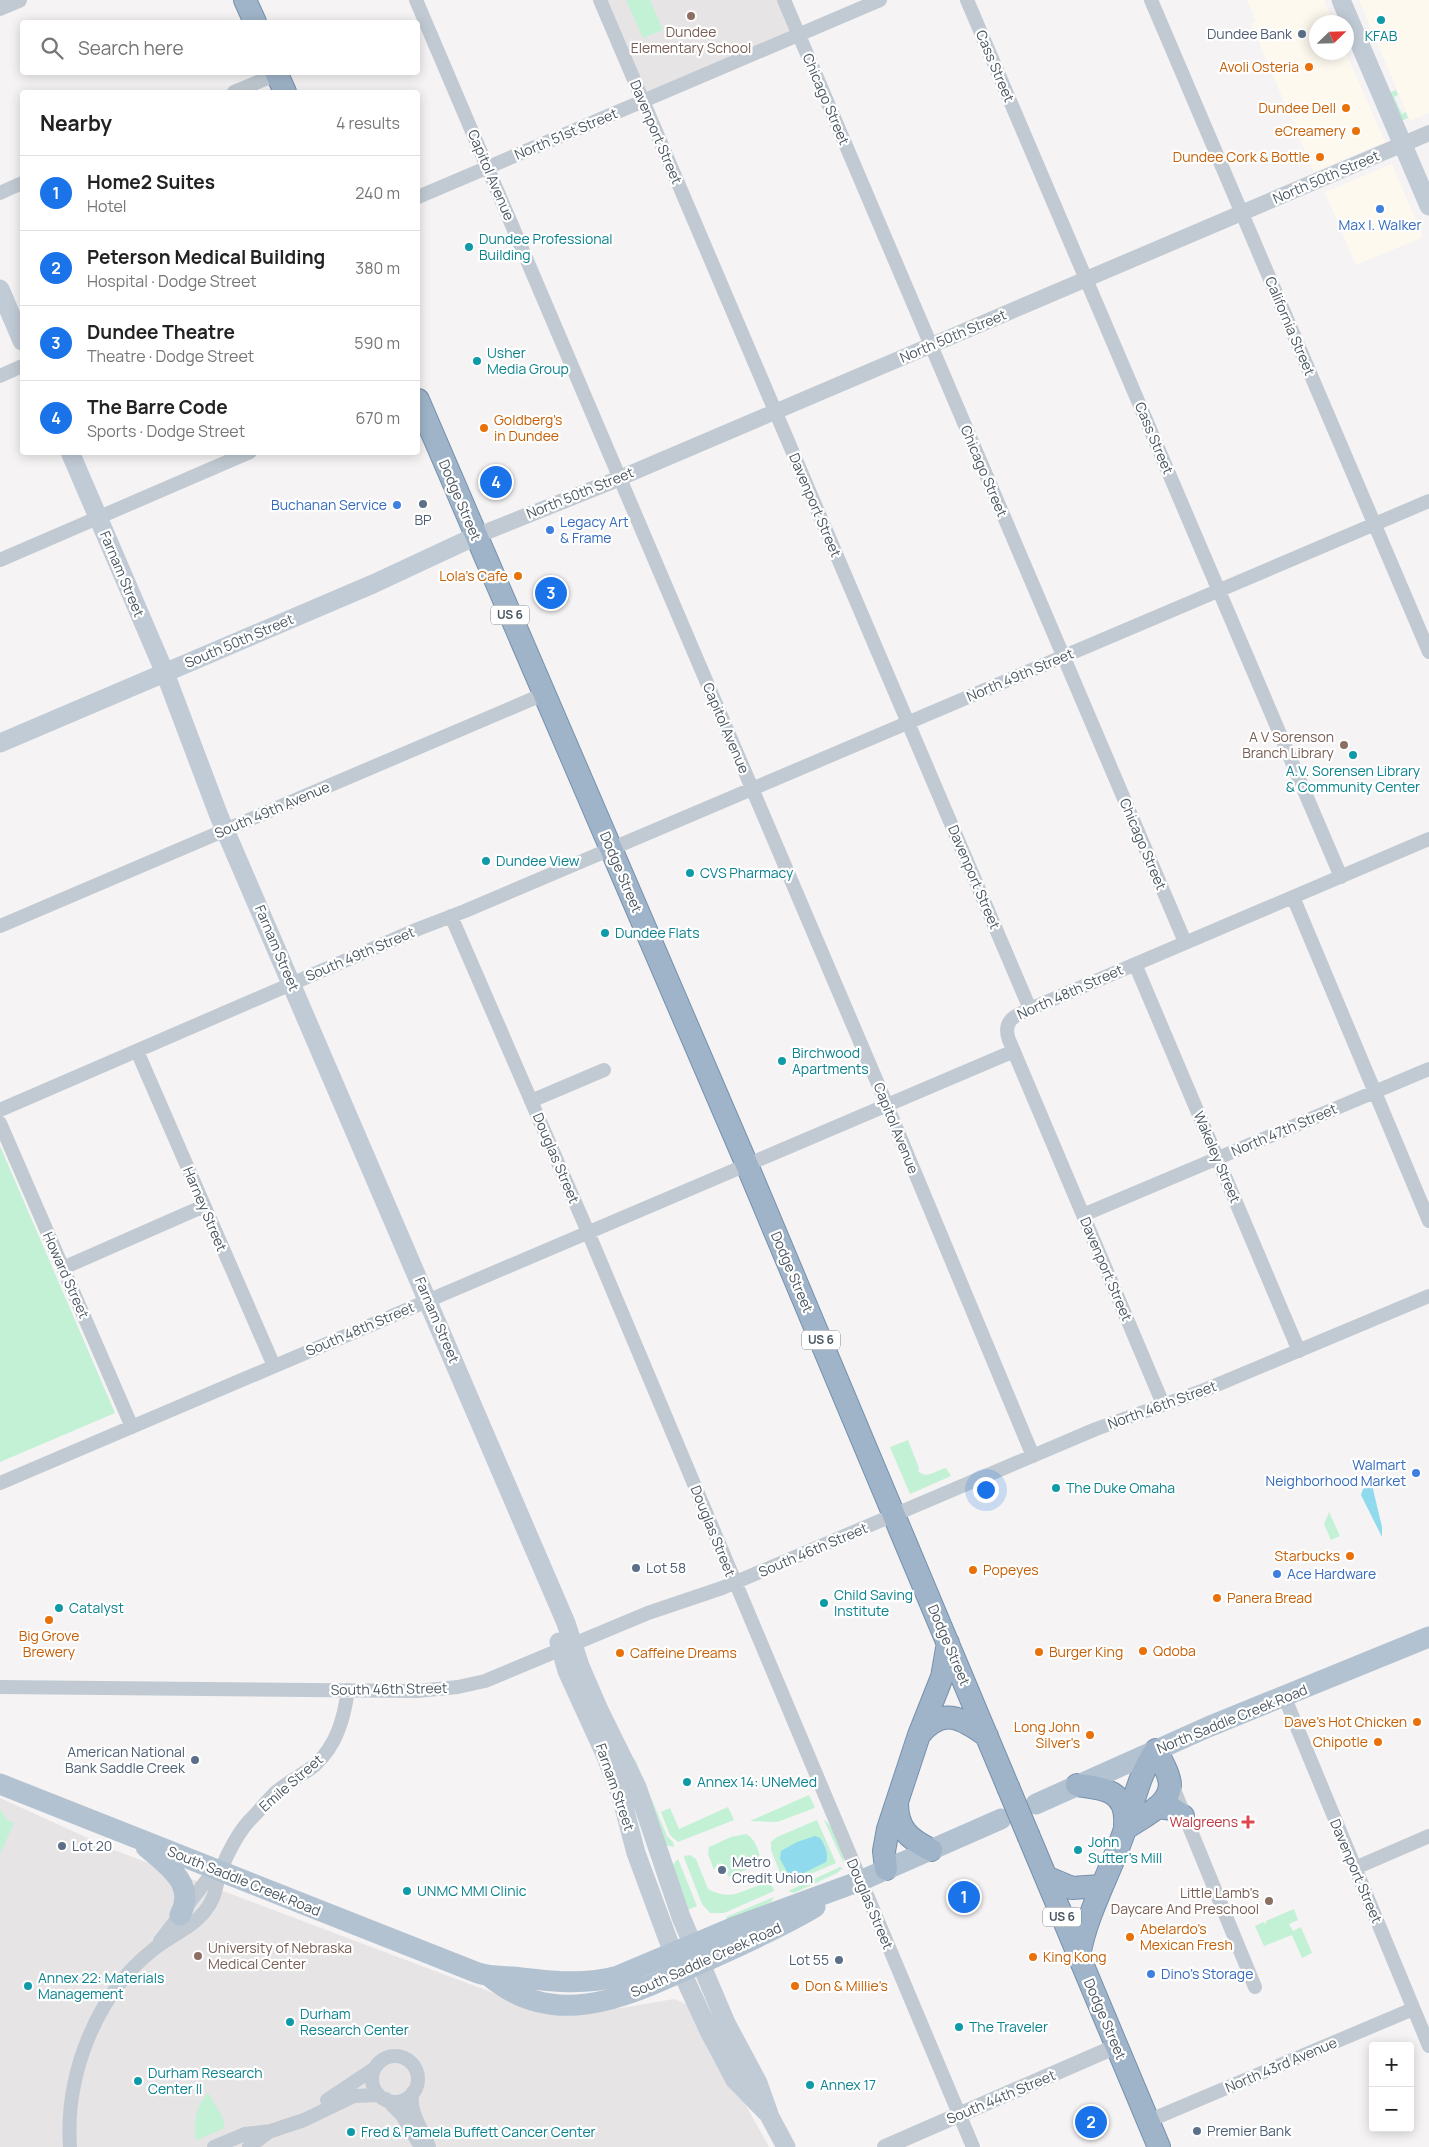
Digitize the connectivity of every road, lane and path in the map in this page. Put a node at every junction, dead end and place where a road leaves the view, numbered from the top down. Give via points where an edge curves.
1 (19, 0) edge
2 (245, 0) edge
3 (416, 0) edge
4 (600, 0) edge
5 (784, 0) edge
6 (880, 0) edge
7 (967, 0) edge
8 (1151, 0) edge
9 (1341, 0) edge
10 (0, 8) edge
11 (253, 20) edge
12 (798, 35) junction
13 (279, 80) edge
14 (242, 90) edge
15 (643, 101) junction
16 (1429, 133) edge
17 (1402, 145) junction
18 (488, 167) junction
19 (20, 184) edge
20 (0, 192) edge
21 (420, 196) edge
22 (1429, 206) edge
23 (1242, 213) junction
24 (1086, 280) junction
25 (0, 289) edge
26 (20, 336) edge
27 (931, 346) junction
28 (20, 367) edge
29 (0, 376) edge
30 (420, 405) edge
31 (775, 412) junction
32 (71, 455) edge
33 (243, 455) edge
34 (620, 478) junction
35 (1429, 501) edge
36 (98, 518) junction
37 (1374, 524) junction
38 (476, 536) junction
39 (0, 560) edge
40 (1219, 590) junction
41 (1429, 652) edge
42 (1063, 656) junction
43 (164, 673) junction
44 (544, 694) junction
45 (908, 723) junction
46 (0, 743) edge
47 (752, 789) junction
48 (226, 830) junction
49 (1429, 839) edge
50 (611, 848) junction
51 (1341, 876) junction
52 (1293, 897) junction
53 (451, 916) junction
54 (0, 926) edge
55 (1185, 942) junction
56 (1135, 964) junction
57 (292, 984) junction
58 (1030, 1008) junction
59 (138, 1051) junction
60 (1014, 1052) junction
61 (1429, 1069) edge
62 (604, 1070) dead end
63 (1375, 1091) junction
64 (531, 1101) junction
65 (886, 1105) junction
66 (0, 1110) edge
67 (0, 1123) edge
68 (1217, 1158) junction
69 (747, 1165) junction
70 (204, 1206) junction
71 (1083, 1215) junction
72 (1429, 1221) edge
73 (588, 1232) junction
74 (63, 1268) junction
75 (1429, 1296) edge
76 (429, 1300) junction
77 (1299, 1350) junction
78 (274, 1366) junction
79 (1163, 1404) junction
80 (132, 1427) junction
81 (1033, 1456) junction
82 (0, 1483) edge
83 (895, 1515) junction
84 (735, 1583) junction
85 (1429, 1636) edge
86 (948, 1643) junction
87 (567, 1648) junction
88 (0, 1687) edge
89 (348, 1690) junction
90 (1284, 1696) junction
91 (919, 1734) junction
92 (987, 1736) junction
93 (1156, 1750) junction
94 (1170, 1780) junction
95 (0, 1784) edge
96 (1077, 1786) junction
97 (897, 1800) junction
98 (1036, 1804) dead end
99 (1157, 1807) junction
100 (1183, 1816) junction
101 (1002, 1819) dead end
102 (1125, 1829) junction
103 (1429, 1836) edge
104 (134, 1837) junction
105 (931, 1850) junction
106 (1355, 1868) junction
107 (886, 1869) junction
108 (221, 1870) junction
109 (1046, 1877) junction
110 (860, 1881) junction
111 (1101, 1886) junction
112 (180, 1915) junction
113 (154, 1949) junction
114 (696, 1954) junction
115 (1079, 1956) junction
116 (677, 1963) junction
117 (1254, 1987) dead end
118 (1413, 2009) junction
119 (1116, 2046) junction
120 (1429, 2046) edge
121 (375, 2068) junction
122 (413, 2092) junction
123 (382, 2097) junction
124 (959, 2115) junction
125 (770, 2117) junction
126 (304, 2120) junction
127 (1148, 2121) junction
128 (271, 2131) junction
129 (70, 2147) edge
130 (214, 2147) edge
131 (249, 2147) edge
132 (421, 2147) edge
133 (429, 2147) edge
134 (786, 2147) edge
135 (886, 2147) edge
136 (973, 2147) edge
137 (1159, 2147) edge

1 - 10 street
2 - 11 highway
3 - 18 street, Capitol Avenue
4 - 15 street, Davenport Street
5 - 12 street, Chicago Street
6 - 12 street, North 51st Street
7 - 24 street, Cass Street
8 - 23 street, California Street
9 - 17 main road
12 - 15 street, North 51st Street
12 - 27 street, Chicago Street
13 - 14 street
15 - 18 street, North 51st Street
15 - 31 street, Davenport Street
16 - 17 street, North 50th Street
17 - 22 main road
17 - 23 street, North 50th Street
18 - 21 street, North 51st Street
18 - 34 street, Capitol Avenue
19 - 20 street
23 - 24 street, North 50th Street
23 - 37 street, California Street
24 - 27 street, North 50th Street
24 - 40 street, Cass Street
25 - 26 main road
27 - 31 street, North 50th Street
27 - 42 street, Chicago Street
28 - 29 street
30 - 38 highway, Dodge Street / US 6
31 - 34 street, North 50th Street
31 - 45 street, Davenport Street
32 - 36 main road, Farnam Street
33 - 36 street
34 - 38 street, North 50th Street
34 - 47 street, Capitol Avenue
35 - 37 street, North 49th Street
36 - 39 street
36 - 43 main road, Farnam Street
37 - 40 street, North 49th Street
37 - 41 street, California Street
38 - 43 main road, South 50th Street
38 - 44 highway, Dodge Street / US 6
40 - 42 street, North 49th Street
40 - 51 street, Cass Street
42 - 45 street, North 49th Street
42 - 55 street, Chicago Street
43 - 46 main road, South 50th Street
43 - 48 main road, Farnam Street
44 - 48 street, South 49th Avenue
44 - 50 highway, Dodge Street / US 6
45 - 47 street, North 49th Street
45 - 58 street, Davenport Street
47 - 50 street, North 49th Street
47 - 65 street, Capitol Avenue
48 - 54 street, South 49th Avenue
48 - 57 main road, Farnam Street
49 - 51 street, North 48th Street
50 - 53 street, South 49th Street
50 - 69 highway, Dodge Street / US 6
51 - 52 street, North 48th Street
52 - 55 street, North 48th Street
52 - 63 street
53 - 57 street, South 49th Street
53 - 64 street, Douglas Street
55 - 56 street, North 48th Street
56 - 58 street, North 48th Street
56 - 68 street, Wakeley Street
57 - 59 street, South 49th Street
57 - 76 main road, Farnam Street
58 - 60 street, North 48th Street via 1007,1025 1006,1033
59 - 66 street, South 49th Street
59 - 70 street, Harney Street
60 - 65 street
60 - 71 street, Davenport Street
61 - 63 street, North 47th Street
62 - 64 street
63 - 68 street, North 47th Street
63 - 72 street
64 - 73 street, Douglas Street
65 - 69 street
65 - 81 street, Capitol Avenue
67 - 74 street, Howard Street
68 - 71 street, North 47th Street
68 - 77 street, Wakeley Street
69 - 73 street, South 48th Street
69 - 83 highway, Dodge Street / US 6
70 - 74 street
70 - 78 street, Harney Street
71 - 79 street, Davenport Street
73 - 76 street, South 48th Street
73 - 84 street, Douglas Street
74 - 80 street, Howard Street
75 - 77 street, North 46th Street
76 - 78 street, South 48th Street
76 - 87 main road, Farnam Street via 566,1622
77 - 79 street, North 46th Street
78 - 80 street, South 48th Street
79 - 81 street, North 46th Street
80 - 82 street, South 48th Street
81 - 83 street, North 46th Street
83 - 84 street, South 46th Street
83 - 86 highway, Dodge Street / US 6
84 - 87 street, South 46th Street via 648,1613
84 - 110 street, Douglas Street
85 - 90 main road, North Saddle Creek Road
86 - 91 highway via 942,1677
86 - 92 highway, Dodge Street / US 6
87 - 89 street, South 46th Street via 485,1681 458,1687 417,1691
87 - 114 main road, Farnam Street via 637,1787 667,1881
87 - 116 main road, Farnam Street via 568,1670 618,1787 636,1853
88 - 89 street, South 46th Street
89 - 108 street, Emile Street via 340,1730 328,1749 316,1764 276,1793 247,1823
90 - 93 main road, North Saddle Creek Road
90 - 106 street, Davenport Street
91 - 92 highway via 930,1723 948,1717 965,1721
91 - 97 highway
92 - 109 highway, Dodge Street / US 6, bridge
93 - 94 highway
93 - 96 main road, North Saddle Creek Road
93 - 102 highway via 1144,1769
94 - 99 highway via 1166,1796
94 - 100 street via 1179,1797
95 - 104 main road, South Saddle Creek Road
96 - 98 main road, North Saddle Creek Road
96 - 102 highway via 1102,1788 1112,1793 1125,1812
97 - 105 highway via 898,1818 905,1833
97 - 107 highway via 884,1847
99 - 100 highway via 1173,1809
99 - 102 highway
100 - 117 street
101 - 105 main road, South Saddle Creek Road
102 - 111 highway
103 - 106 street
104 - 108 main road, South Saddle Creek Road
104 - 112 main road via 171,1869 183,1884 186,1902
105 - 107 main road, South Saddle Creek Road
106 - 118 street, Davenport Street
107 - 110 main road, South Saddle Creek Road
108 - 112 street, Emile Street via 206,1880
108 - 113 street, Emile Street via 216,1893 204,1913
108 - 116 main road, South Saddle Creek Road via 428,1955 489,1976 506,1991 532,2002 574,2005 616,1998 641,1990
109 - 111 highway via 1072,1888
109 - 115 highway, Dodge Street / US 6
110 - 114 main road, South Saddle Creek Road via 785,1925
110 - 124 street, Douglas Street
111 - 115 highway via 1086,1924
112 - 113 street, Emile Street
113 - 129 street, Emile Street via 133,1968 113,1994 84,2047 73,2086
114 - 116 main road, South Saddle Creek Road
114 - 125 main road, Farnam Street via 726,2023 758,2083
115 - 119 highway, Dodge Street / US 6
116 - 125 main road, Farnam Street via 735,2080
118 - 120 street, Davenport Street
118 - 127 street, North 43rd Avenue
119 - 124 street, South 44th Street
119 - 127 highway, Dodge Street / US 6
121 - 122 street via 393,2056 407,2060 418,2078
121 - 123 street via 372,2082
121 - 126 street via 320,2103
122 - 123 street via 400,2101
122 - 133 street via 410,2100
123 - 126 street via 354,2096
123 - 132 street via 402,2115
124 - 135 street, South 44th Street
124 - 136 street, Douglas Street
125 - 134 main road, Farnam Street
126 - 128 street
127 - 137 highway, Dodge Street / US 6
128 - 130 street via 245,2134
128 - 131 street

